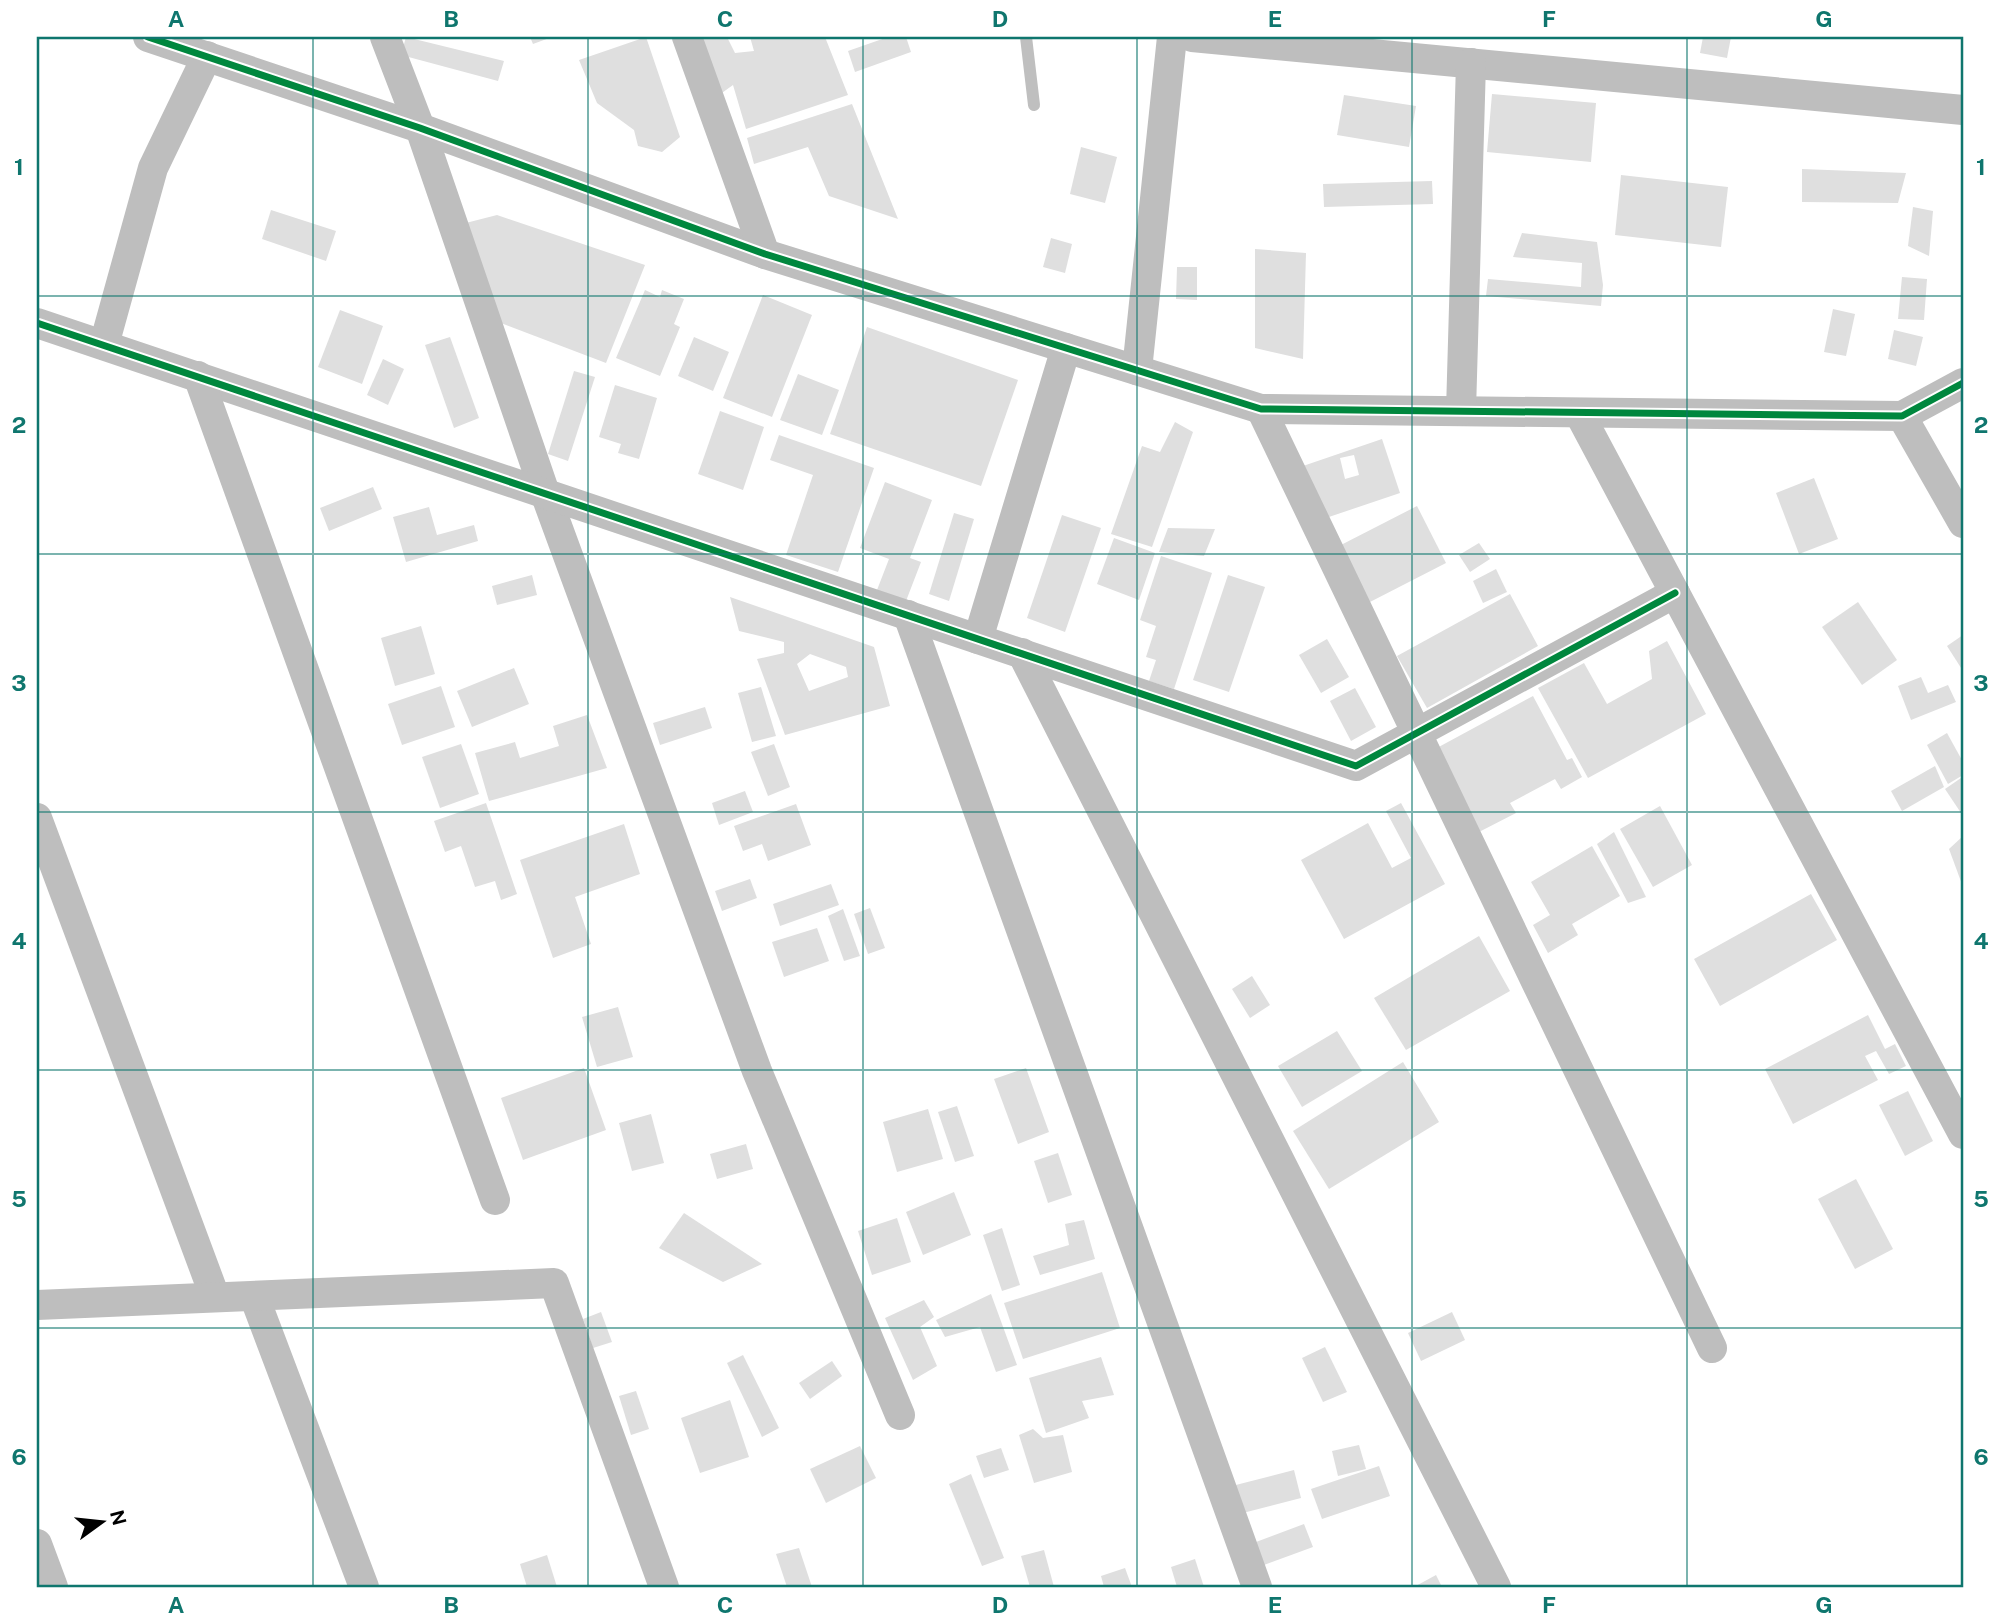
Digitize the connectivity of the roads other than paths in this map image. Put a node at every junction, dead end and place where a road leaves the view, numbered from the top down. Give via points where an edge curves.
1 (148, 37) edge
2 (385, 37) edge
3 (688, 37) edge
4 (1172, 37) edge
5 (1192, 37) edge
6 (207, 56) junction
7 (1471, 63) junction
8 (1963, 110) edge
9 (420, 128) junction
10 (765, 254) junction
11 (37, 323) edge
12 (104, 345) junction
13 (1066, 348) junction
14 (1137, 370) junction
15 (198, 376) junction
16 (1963, 383) edge
17 (1261, 409) junction
18 (1461, 411) junction
19 (1580, 412) junction
20 (1902, 416) junction
21 (545, 493) junction
22 (1963, 523) edge
23 (1675, 593) junction
24 (908, 615) junction
25 (978, 639) junction
26 (1021, 653) junction
27 (1418, 734) junction
28 (37, 818) edge
29 (1963, 1134) edge
30 (495, 1200) dead end
31 (254, 1296) junction
32 (215, 1297) junction
33 (37, 1305) edge
34 (1712, 1348) dead end
35 (900, 1415) dead end
36 (37, 1544) edge
37 (53, 1587) edge
38 (364, 1587) edge
39 (664, 1587) edge
40 (1257, 1587) edge
41 (1496, 1587) edge

1 - 6 street
2 - 9 street
3 - 10 street
4 - 14 street
5 - 7 street
6 - 9 street
6 - 12 street via 153,168
7 - 8 street
7 - 18 street
9 - 10 street
9 - 21 street
10 - 13 street
11 - 12 street
12 - 15 street
13 - 14 street
13 - 25 street
14 - 17 street
15 - 21 street
15 - 30 street
16 - 20 street
17 - 18 street
17 - 27 street
18 - 19 street
19 - 20 street
19 - 23 street
20 - 22 street
21 - 24 street
21 - 35 street via 757,1071
23 - 27 street
23 - 29 street
24 - 25 street
24 - 40 street
25 - 26 street
26 - 27 street via 1356,766
26 - 41 street
27 - 34 street
28 - 32 street
31 - 32 street
31 - 38 street
31 - 39 street via 554,1283
32 - 33 street
36 - 37 street

